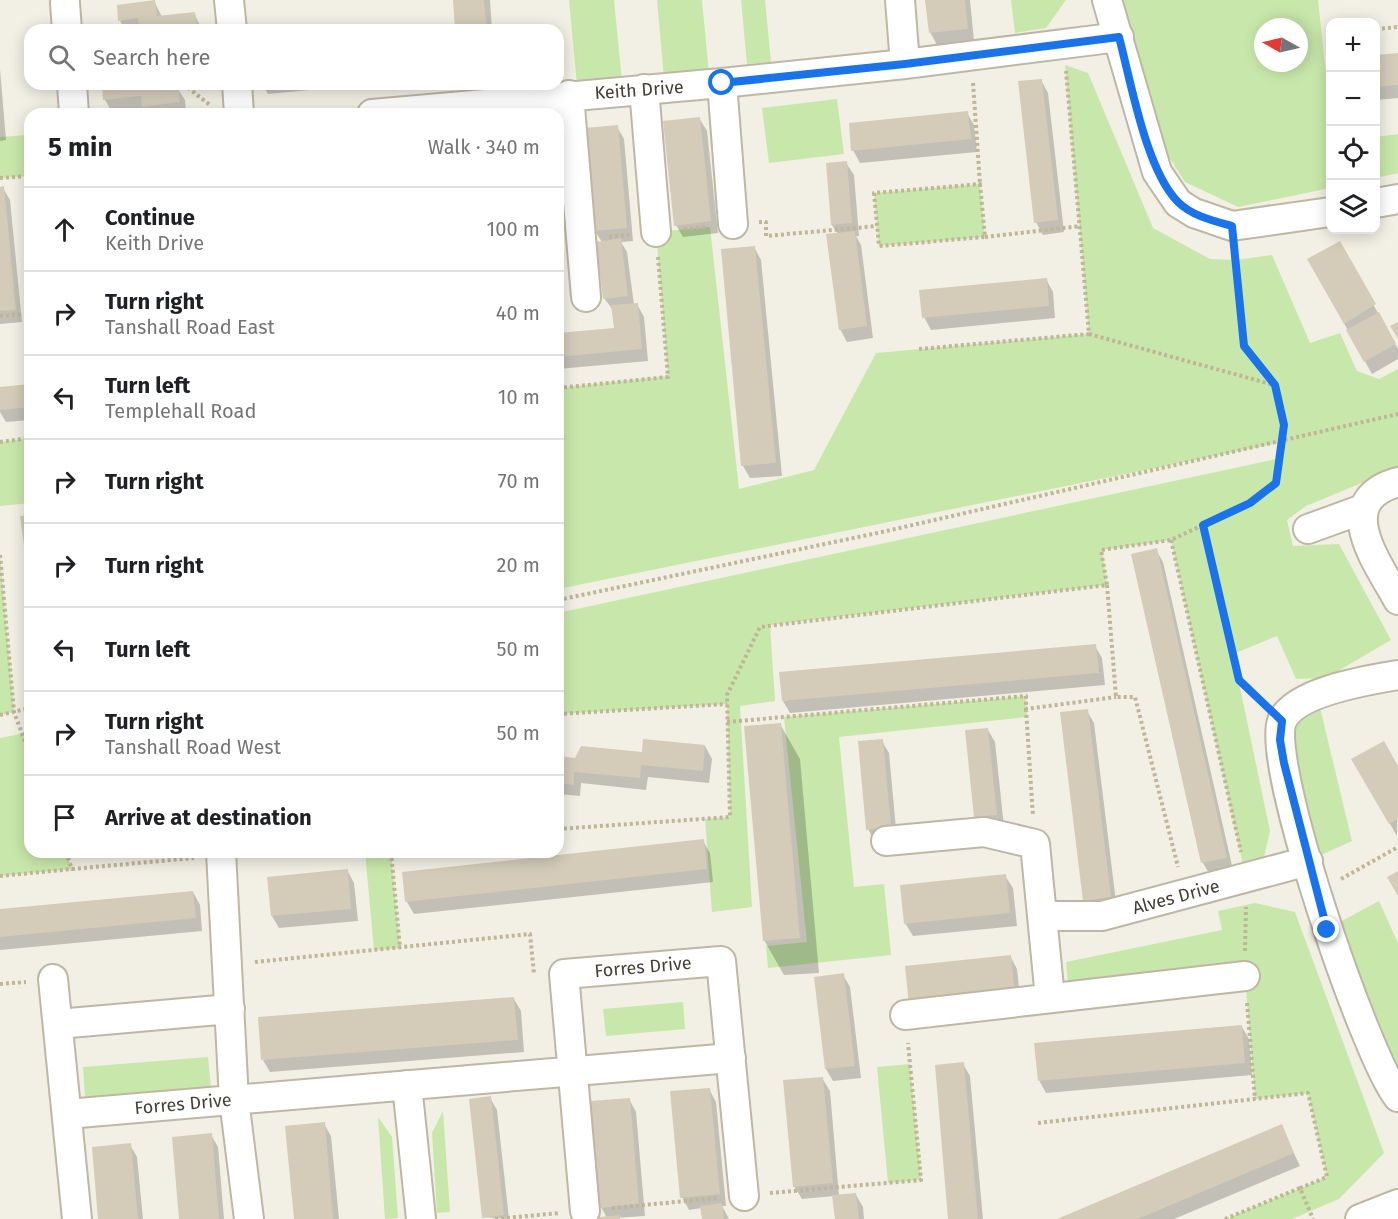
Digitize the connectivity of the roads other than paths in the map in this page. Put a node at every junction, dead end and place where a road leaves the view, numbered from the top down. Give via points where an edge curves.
1 (230, 0) edge
2 (900, 0) edge
3 (1107, 0) edge
4 (232, 24) edge
5 (1119, 37) junction
6 (905, 64) junction
7 (722, 83) junction
8 (644, 89) junction
9 (72, 90) edge
10 (235, 90) edge
11 (569, 95) junction
12 (74, 108) edge
13 (228, 108) edge
14 (434, 108) edge
15 (1398, 199) edge
16 (1380, 202) edge
17 (1326, 213) edge
18 (733, 224) road end
19 (656, 232) road end
20 (586, 297) dead end
21 (1398, 482) edge
22 (1363, 509) junction
23 (1308, 529) dead end
24 (1398, 600) edge
25 (1398, 675) edge
26 (886, 842) dead end
27 (221, 858) edge
28 (1308, 861) junction
29 (1042, 916) junction
30 (1245, 976) road end
31 (53, 979) dead end
32 (1050, 998) junction
33 (230, 1009) junction
34 (906, 1015) dead end
35 (58, 1024) junction
36 (731, 1058) junction
37 (571, 1071) junction
38 (407, 1085) junction
39 (1398, 1097) edge
40 (234, 1100) junction
41 (67, 1114) junction
42 (744, 1196) dead end
43 (1395, 1200) edge
44 (585, 1210) dead end
45 (77, 1219) edge
46 (249, 1219) edge
47 (421, 1219) edge
48 (1360, 1219) edge

1 - 4 street
2 - 6 street
3 - 5 street
5 - 6 street, Keith Drive
5 - 17 street via 1157,172 1178,203 1232,226
6 - 7 street, Keith Drive
7 - 8 street, Keith Drive
7 - 18 street
8 - 11 street, Keith Drive
8 - 19 street
9 - 12 street
10 - 13 street
11 - 14 street, Keith Drive
11 - 20 street
15 - 16 street
21 - 22 street via 1375,494
22 - 23 street
22 - 24 street via 1361,527
25 - 28 street via 1317,695 1297,705 1282,721 1284,763
26 - 29 street via 984,832 1035,844
27 - 33 street
28 - 29 street, Alves Drive via 1102,916
28 - 39 street via 1360,1019 1381,1069
29 - 32 street
30 - 32 street
31 - 35 street
32 - 34 street
33 - 35 street
33 - 40 street
35 - 41 street
36 - 37 street, Forres Drive
36 - 37 street, Forres Drive via 722,960 564,974
36 - 42 street, Forres Drive
37 - 38 street, Forres Drive
37 - 44 street, Forres Drive
38 - 40 street, Forres Drive
38 - 47 street
40 - 41 street, Forres Drive
40 - 46 street
41 - 45 street
43 - 48 street

